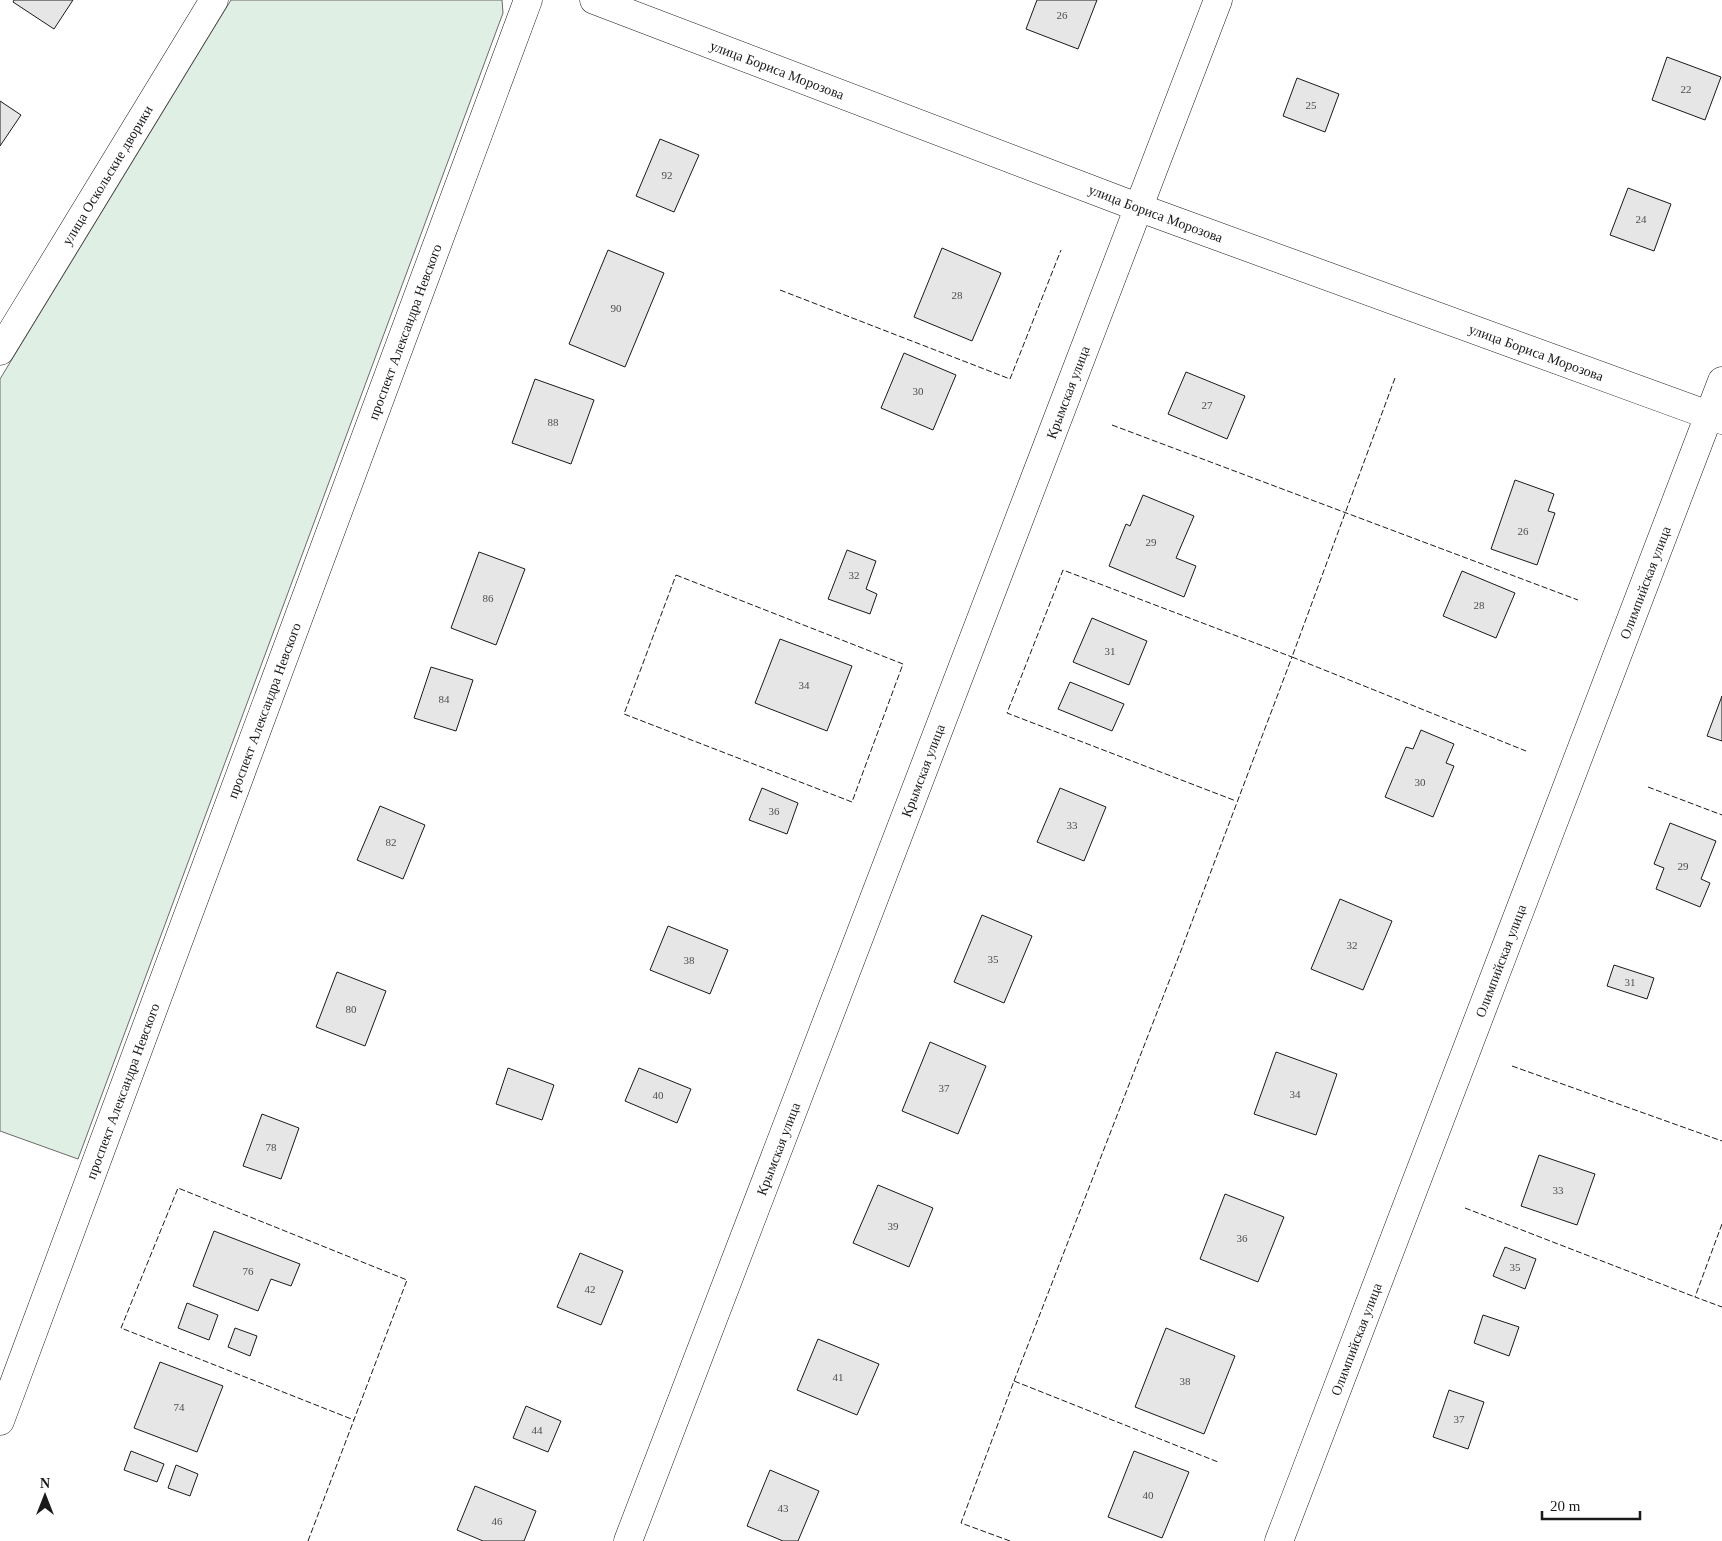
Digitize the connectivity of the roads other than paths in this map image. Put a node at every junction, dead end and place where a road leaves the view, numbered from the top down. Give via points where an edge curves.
1 (214, 0) edge
2 (528, 0) edge
3 (594, 0) edge
4 (1218, 0) edge
5 (1140, 208) junction
6 (0, 351) edge
7 (1722, 381) edge
8 (1716, 417) edge
9 (0, 1421) edge
10 (628, 1541) edge
11 (1279, 1541) edge

1 - 6 street, улица Оскольские дворики
2 - 9 street, проспект Александра Невского
3 - 5 street, улица Бориса Морозова
4 - 5 street, Крымская улица
5 - 8 street, улица Бориса Морозова
5 - 10 street, Крымская улица
7 - 8 street, Олимпийская улица
8 - 11 street, Олимпийская улица

